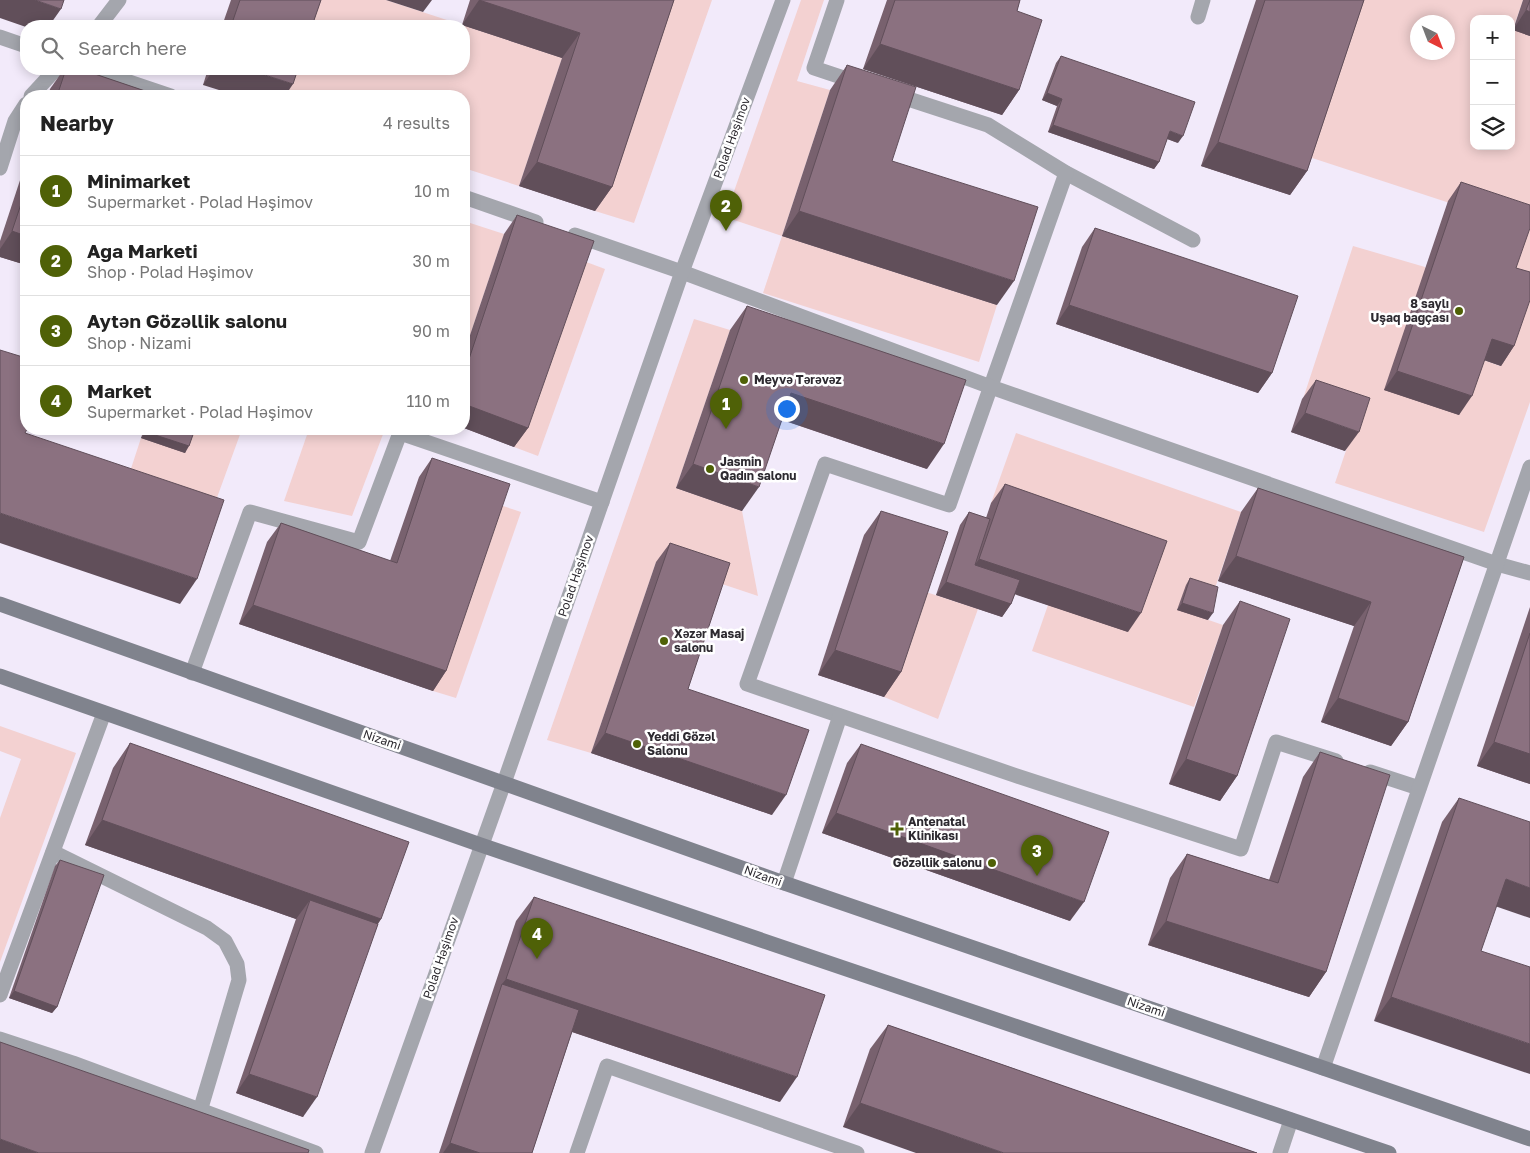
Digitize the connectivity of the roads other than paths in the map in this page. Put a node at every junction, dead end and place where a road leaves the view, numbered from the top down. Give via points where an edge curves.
1 (118, 0) edge
2 (783, 0) edge
3 (837, 0) edge
4 (1203, 0) edge
5 (1198, 17) dead end
6 (103, 20) edge
7 (0, 37) edge
8 (20, 44) edge
9 (50, 75) edge
10 (109, 75) edge
11 (37, 90) edge
12 (153, 90) edge
13 (20, 113) edge
14 (0, 168) edge
15 (1066, 173) junction
16 (470, 199) edge
17 (546, 225) edge
18 (564, 231) edge
19 (1193, 240) dead end
20 (682, 272) junction
21 (992, 387) junction
22 (399, 435) edge
23 (406, 435) edge
24 (1530, 467) edge
25 (602, 502) junction
26 (1497, 564) junction
27 (1530, 573) edge
28 (0, 604) edge
29 (192, 673) junction
30 (0, 676) edge
31 (104, 713) junction
32 (840, 716) junction
33 (504, 783) junction
34 (1420, 788) junction
35 (481, 845) junction
36 (53, 852) junction
37 (784, 883) junction
38 (0, 995) edge
39 (0, 1038) edge
40 (1323, 1068) junction
41 (200, 1111) junction
42 (1291, 1120) junction
43 (1530, 1139) edge
44 (316, 1153) edge
45 (372, 1153) edge
46 (577, 1153) edge
47 (857, 1153) edge
48 (1280, 1153) edge
49 (1389, 1153) edge

1 - 6 street
2 - 20 street, Polad Həşimov
3 - 15 street via 814,68 988,125
4 - 5 street
7 - 8 street
9 - 11 street
10 - 12 street
13 - 14 street
15 - 19 street
15 - 21 street
16 - 17 street
18 - 20 street
20 - 21 street
20 - 25 street, Polad Həşimov
21 - 26 street
21 - 32 street via 949,505 824,464 747,684
22 - 29 street via 359,542 250,512
23 - 25 street
24 - 26 street
25 - 33 street, Polad Həşimov
26 - 27 street
26 - 34 street
28 - 29 street, Nizami
29 - 33 street, Nizami
30 - 31 street
31 - 35 street
31 - 36 street
32 - 34 street via 1242,849 1276,742
32 - 37 street
33 - 35 street, Polad Həşimov
33 - 37 street, Nizami
34 - 40 street
35 - 42 street
35 - 45 street, Polad Həşimov
36 - 38 street
36 - 41 street via 207,928 226,942 237,964 239,980
37 - 40 street, Nizami
39 - 41 street
40 - 43 street, Nizami
41 - 44 street
42 - 48 street
42 - 49 street
46 - 47 street via 607,1066

